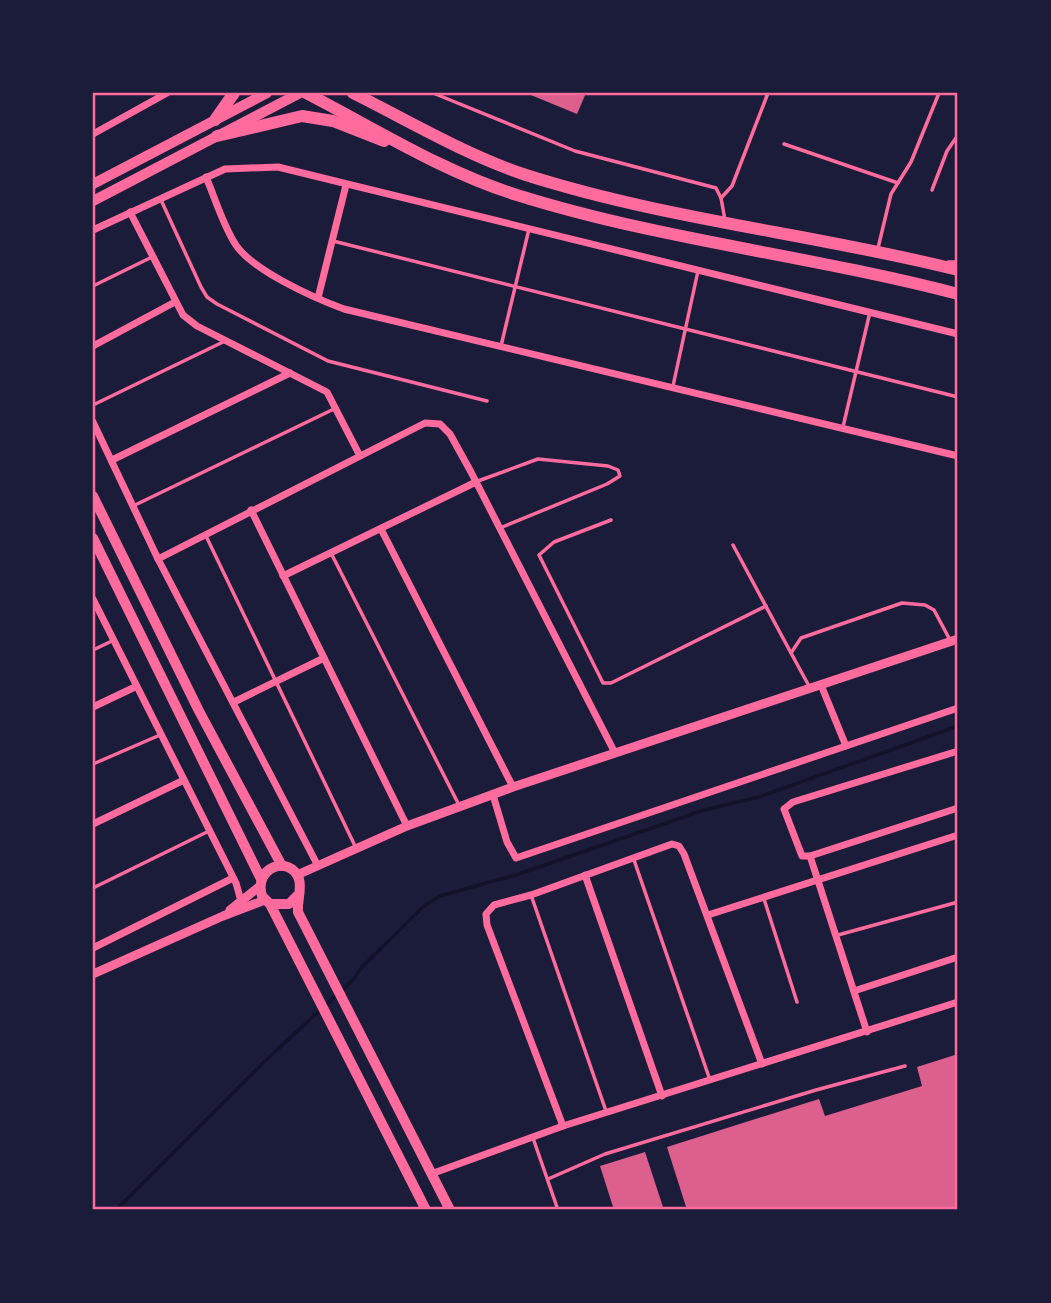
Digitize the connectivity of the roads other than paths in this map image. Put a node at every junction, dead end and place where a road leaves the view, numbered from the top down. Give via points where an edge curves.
1 (167, 93) edge
2 (234, 93) edge
3 (267, 93) edge
4 (300, 93) edge
5 (306, 93) edge
6 (353, 93) edge
7 (433, 93) edge
8 (768, 93) edge
9 (939, 93) edge
10 (215, 120) junction
11 (93, 134) edge
12 (958, 135) edge
13 (217, 136) junction
14 (784, 144) dead end
15 (468, 176) junction
16 (205, 177) junction
17 (898, 183) junction
18 (93, 184) edge
19 (346, 185) junction
20 (932, 190) dead end
21 (160, 198) junction
22 (721, 198) junction
23 (93, 201) edge
24 (130, 212) junction
25 (726, 225) junction
26 (529, 229) junction
27 (93, 230) edge
28 (333, 241) junction
29 (877, 253) junction
30 (152, 257) junction
31 (925, 262) junction
32 (958, 262) edge
33 (958, 270) edge
34 (698, 271) junction
35 (93, 286) edge
36 (515, 288) junction
37 (958, 294) edge
38 (318, 298) junction
39 (175, 302) junction
40 (870, 312) junction
41 (686, 328) junction
42 (958, 334) edge
43 (225, 340) junction
44 (93, 346) edge
45 (500, 348) junction
46 (855, 370) junction
47 (290, 373) junction
48 (673, 388) junction
49 (958, 397) edge
50 (486, 401) dead end
51 (93, 405) edge
52 (336, 408) junction
53 (93, 422) edge
54 (842, 429) junction
55 (360, 456) junction
56 (958, 456) edge
57 (112, 460) junction
58 (476, 482) junction
59 (93, 496) edge
60 (134, 506) junction
61 (251, 510) junction
62 (611, 520) dead end
63 (499, 528) junction
64 (381, 529) junction
65 (205, 534) junction
66 (93, 538) edge
67 (733, 545) dead end
68 (331, 553) junction
69 (158, 559) junction
70 (283, 576) junction
71 (93, 599) edge
72 (766, 606) junction
73 (955, 640) edge
74 (112, 641) junction
75 (93, 650) edge
76 (791, 653) junction
77 (324, 658) junction
78 (278, 681) junction
79 (821, 685) junction
80 (135, 687) junction
81 (810, 688) junction
82 (234, 702) junction
83 (93, 706) edge
84 (958, 708) edge
85 (160, 735) junction
86 (846, 746) junction
87 (958, 751) edge
88 (615, 753) junction
89 (93, 764) edge
90 (184, 780) junction
91 (513, 788) junction
92 (493, 795) junction
93 (460, 807) junction
94 (958, 807) edge
95 (93, 824) edge
96 (407, 826) junction
97 (209, 831) junction
98 (958, 835) edge
99 (357, 849) junction
100 (810, 856) junction
101 (633, 858) junction
102 (282, 866) junction
103 (318, 866) junction
104 (297, 875) junction
105 (585, 875) junction
106 (233, 878) junction
107 (816, 880) junction
108 (260, 882) junction
109 (93, 888) edge
110 (298, 895) junction
111 (531, 895) junction
112 (763, 897) junction
113 (241, 901) junction
114 (268, 902) junction
115 (958, 902) edge
116 (708, 915) junction
117 (223, 916) junction
118 (836, 936) junction
119 (94, 945) edge
120 (958, 957) edge
121 (93, 974) edge
122 (854, 991) junction
123 (797, 1002) dead end
124 (958, 1002) edge
125 (867, 1032) junction
126 (762, 1064) junction
127 (905, 1066) dead end
128 (710, 1080) junction
129 (662, 1096) junction
130 (607, 1113) junction
131 (563, 1126) junction
132 (533, 1136) junction
133 (431, 1174) junction
134 (548, 1179) junction
135 (426, 1210) edge
136 (450, 1210) edge
137 (558, 1210) edge

1 - 11 street
2 - 10 highway
3 - 10 main road
4 - 13 main road
5 - 15 highway
6 - 25 highway via 523,174
7 - 22 lane via 575,151 700,182 716,188
8 - 22 lane via 732,186
9 - 17 lane
10 - 18 main road
12 - 20 lane
13 - 15 highway via 302,116 333,121
13 - 23 main road
14 - 17 lane
15 - 37 highway via 570,209
16 - 19 street via 244,166 278,167
16 - 21 street
16 - 38 street via 242,253
17 - 29 lane
19 - 26 street
19 - 28 street
21 - 24 street
21 - 50 lane via 201,287 217,304 328,360
22 - 25 lane
24 - 27 street
24 - 30 street
25 - 29 highway
26 - 34 street
26 - 36 lane
28 - 36 lane
28 - 38 street
29 - 31 highway
30 - 35 lane
30 - 39 street
31 - 32 lane
31 - 33 highway
34 - 40 street
34 - 41 lane
36 - 41 lane
36 - 45 lane
38 - 45 street via 344,309
39 - 43 street via 188,321
39 - 44 street
40 - 42 street
40 - 46 lane
41 - 46 lane
41 - 48 lane
43 - 47 street
43 - 51 lane
45 - 48 street
46 - 49 lane
46 - 54 lane
47 - 52 street via 327,392
47 - 57 street
48 - 54 street
52 - 55 street
52 - 60 lane
53 - 57 street
54 - 56 street
55 - 58 street via 432,422 450,434
55 - 61 street
57 - 60 street
58 - 63 street
58 - 63 lane via 538,459 608,466 621,476
58 - 64 street
59 - 102 main road via 239,790
60 - 69 street
61 - 65 street
61 - 70 street
62 - 72 lane via 554,542 539,555 603,682 611,683
63 - 88 street
64 - 68 street
64 - 91 street
65 - 69 street
65 - 78 lane
66 - 108 main road
67 - 72 lane
68 - 70 street
68 - 93 lane
69 - 82 street
70 - 77 street
71 - 74 street
72 - 76 lane
73 - 76 lane via 934,610 902,603 801,638
73 - 79 street
74 - 75 lane
74 - 80 street
76 - 81 lane
77 - 78 street
77 - 96 street
78 - 82 street
78 - 99 lane
79 - 81 street
79 - 86 street
80 - 83 street
80 - 85 street
81 - 88 street
82 - 103 street
84 - 86 street
85 - 89 lane
85 - 90 street
86 - 92 street via 516,858
87 - 100 street via 788,805 784,809 797,850
88 - 91 street
90 - 95 street
90 - 97 street
91 - 92 street
92 - 93 street
93 - 96 street
94 - 100 street
96 - 99 street
97 - 106 street
97 - 109 lane
98 - 107 street
99 - 103 street
100 - 107 street
101 - 105 street
101 - 116 street via 679,846
101 - 128 lane
102 - 104 main road
102 - 108 main road via 269,869
103 - 104 street
104 - 110 main road
105 - 111 street
105 - 129 street
106 - 113 street
106 - 119 street
107 - 112 street
107 - 118 street
108 - 113 street
108 - 114 main road
110 - 114 main road via 289,904
110 - 133 main road via 299,912
111 - 130 lane
111 - 131 street via 494,905 486,914 487,925
112 - 116 street
112 - 123 lane
113 - 117 street
114 - 117 street
114 - 135 main road
115 - 118 lane
116 - 126 street
117 - 121 street
118 - 122 street
120 - 122 street
122 - 125 street
124 - 125 street
125 - 126 street
126 - 128 street
127 - 134 lane via 605,1154
128 - 129 street
129 - 130 street
130 - 131 street
131 - 132 street
132 - 133 street
132 - 134 lane
133 - 136 main road
134 - 137 lane

